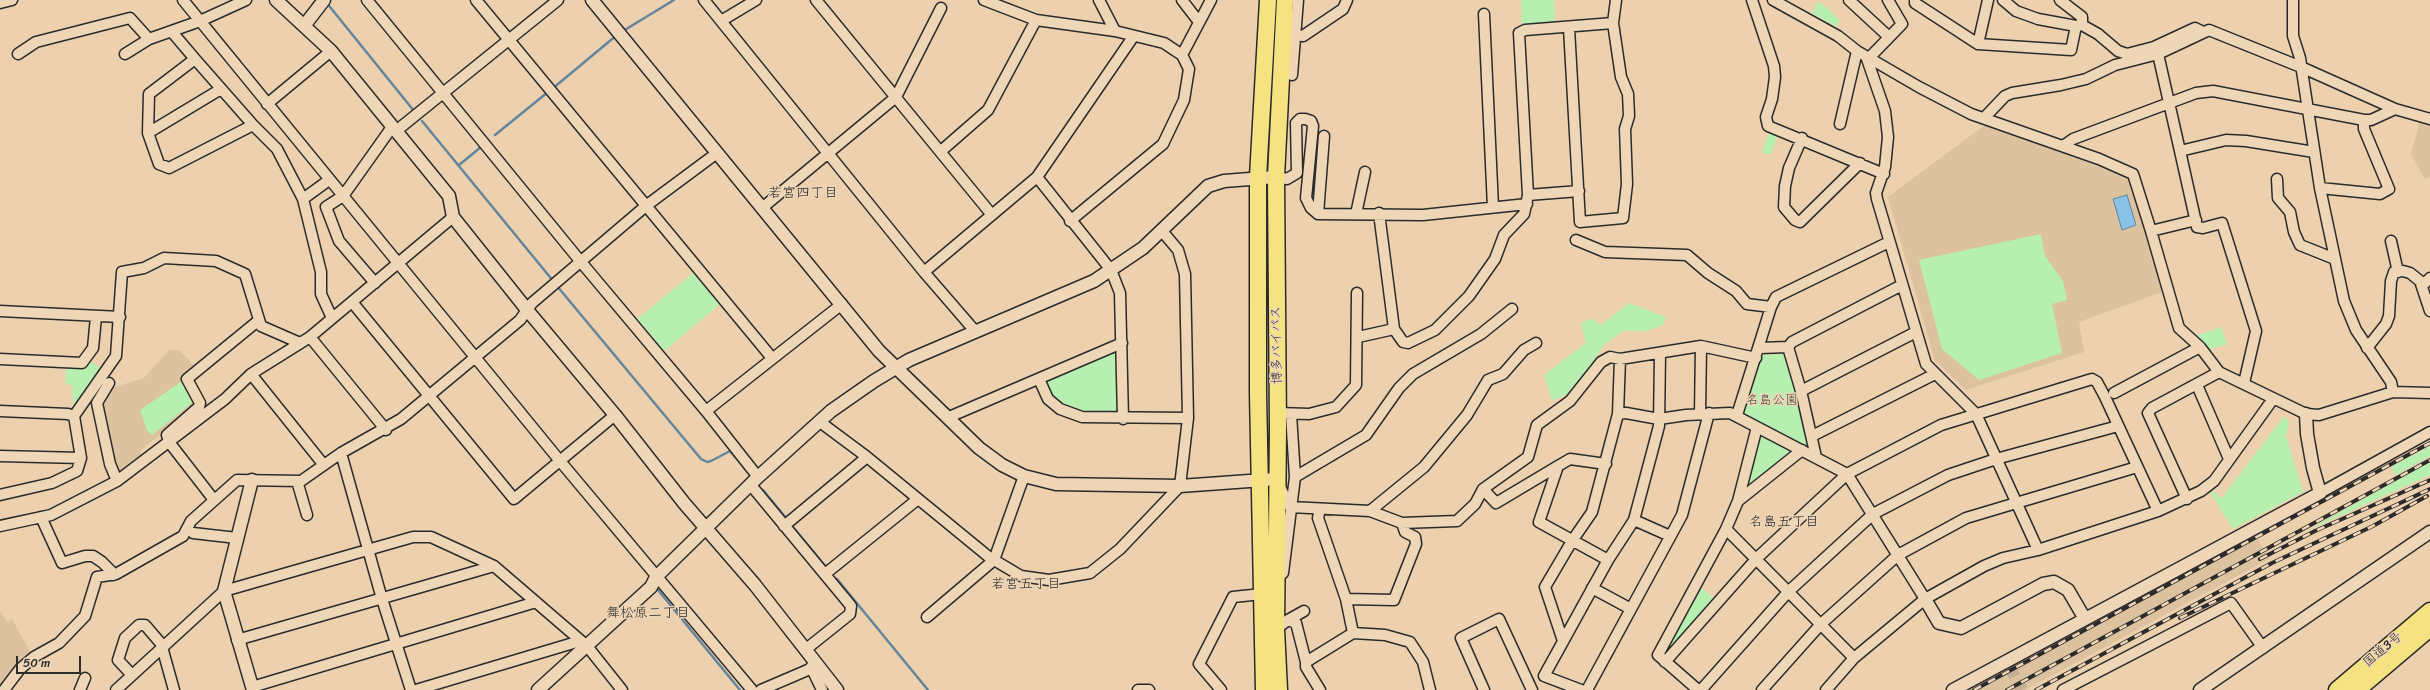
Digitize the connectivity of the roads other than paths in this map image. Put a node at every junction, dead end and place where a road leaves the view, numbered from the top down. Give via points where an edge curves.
1 (12, 0) edge
2 (183, 0) edge
3 (246, 0) edge
4 (276, 0) edge
5 (324, 0) edge
6 (367, 0) edge
7 (476, 0) edge
8 (558, 0) edge
9 (592, 0) edge
10 (704, 0) edge
11 (756, 0) edge
12 (816, 0) edge
13 (984, 0) edge
14 (1099, 0) edge
15 (1182, 0) edge
16 (1211, 0) edge
17 (1268, 0) edge
18 (1285, 0) edge
19 (1298, 0) edge
20 (1347, 0) edge
21 (1616, 0) edge
22 (1752, 0) edge
23 (1773, 0) edge
24 (1848, 0) edge
25 (1888, 0) edge
26 (1914, 0) edge
27 (1988, 0) edge
28 (2003, 0) edge
29 (2060, 0) edge
30 (2293, 0) edge
31 (0, 3) edge
32 (941, 8) dead end
33 (1484, 14) dead end
34 (1036, 20) junction
35 (200, 21) junction
36 (720, 21) junction
37 (1199, 22) junction
38 (1614, 23) junction
39 (304, 26) junction
40 (2079, 26) junction
41 (1569, 28) junction
42 (1115, 31) junction
43 (172, 32) junction
44 (2203, 32) junction
45 (1289, 35) junction
46 (1889, 36) junction
47 (1133, 37) junction
48 (149, 38) junction
49 (508, 41) junction
50 (1978, 44) junction
51 (331, 51) junction
52 (18, 54) dead end
53 (125, 54) dead end
54 (2158, 54) junction
55 (1182, 55) junction
56 (1864, 55) junction
57 (195, 59) junction
58 (2301, 67) junction
59 (1292, 75) dead end
60 (221, 89) junction
61 (444, 92) junction
62 (896, 97) junction
63 (2169, 103) junction
64 (267, 104) junction
65 (2308, 107) junction
66 (2395, 109) junction
67 (1984, 118) junction
68 (2430, 119) edge
69 (2364, 120) junction
70 (1840, 124) dead end
71 (253, 125) junction
72 (394, 129) junction
73 (148, 133) junction
74 (1324, 136) dead end
75 (1802, 138) junction
76 (2063, 146) junction
77 (940, 151) junction
78 (2180, 151) junction
79 (2314, 152) junction
80 (717, 153) junction
81 (829, 153) junction
82 (1860, 162) junction
83 (1365, 172) dead end
84 (1884, 174) junction
85 (1037, 177) junction
86 (1258, 177) junction
87 (1276, 177) junction
88 (2277, 179) dead end
89 (329, 180) junction
90 (2320, 188) junction
91 (1579, 191) junction
92 (343, 196) junction
93 (303, 199) junction
94 (1527, 200) junction
95 (647, 205) junction
96 (1493, 207) junction
97 (762, 208) junction
98 (1379, 213) junction
99 (1318, 214) junction
100 (1356, 214) junction
101 (992, 216) junction
102 (453, 217) junction
103 (2196, 220) junction
104 (1070, 221) junction
105 (1162, 231) junction
106 (2152, 231) junction
107 (1576, 240) dead end
108 (2391, 241) dead end
109 (1889, 242) junction
110 (2335, 259) junction
111 (581, 262) junction
112 (396, 263) junction
113 (1111, 270) junction
114 (924, 272) junction
115 (2398, 272) junction
116 (2430, 278) edge
117 (375, 283) junction
118 (1902, 285) junction
119 (2422, 286) junction
120 (1357, 293) dead end
121 (352, 302) junction
122 (842, 304) junction
123 (1770, 307) junction
124 (1512, 309) dead end
125 (0, 311) edge
126 (528, 311) junction
127 (2430, 311) edge
128 (96, 316) junction
129 (120, 317) junction
130 (332, 318) junction
131 (259, 320) junction
132 (1394, 329) junction
133 (976, 331) junction
134 (1916, 332) junction
135 (310, 337) junction
136 (1358, 337) junction
137 (300, 343) junction
138 (1122, 343) junction
139 (1536, 343) dead end
140 (1701, 346) junction
141 (1788, 347) junction
142 (2200, 347) junction
143 (1760, 348) junction
144 (2367, 348) junction
145 (1660, 353) junction
146 (772, 358) junction
147 (1756, 358) junction
148 (0, 359) edge
149 (476, 359) junction
150 (1620, 359) junction
151 (895, 368) junction
152 (2219, 372) junction
153 (251, 374) junction
154 (1935, 374) junction
155 (1039, 380) junction
156 (109, 383) dead end
157 (2244, 384) junction
158 (2197, 386) junction
159 (1802, 391) junction
160 (2393, 392) junction
161 (2114, 393) dead end
162 (2430, 393) edge
163 (429, 396) junction
164 (2273, 399) junction
165 (0, 411) edge
166 (706, 411) junction
167 (1284, 413) junction
168 (1705, 413) junction
169 (1618, 414) junction
170 (1976, 414) junction
171 (2306, 414) junction
172 (615, 415) junction
173 (1737, 415) junction
174 (74, 416) junction
175 (949, 417) junction
176 (1188, 418) junction
177 (1123, 419) junction
178 (1659, 419) junction
179 (820, 422) junction
180 (2118, 426) junction
181 (1757, 427) junction
182 (386, 430) junction
183 (2430, 432) edge
184 (1812, 436) junction
185 (168, 442) junction
186 (1802, 450) junction
187 (341, 453) junction
188 (0, 456) edge
189 (867, 457) junction
190 (1816, 457) junction
191 (80, 458) junction
192 (1996, 459) junction
193 (2229, 459) junction
194 (560, 461) junction
195 (322, 464) junction
196 (1606, 464) junction
197 (1558, 466) junction
198 (2137, 467) junction
199 (1847, 474) junction
200 (1024, 476) junction
201 (1295, 477) junction
202 (1277, 479) junction
203 (252, 480) junction
204 (754, 480) junction
205 (1260, 480) junction
206 (117, 481) junction
207 (297, 481) junction
208 (1180, 486) junction
209 (1483, 489) junction
210 (2320, 493) junction
211 (0, 495) edge
212 (918, 499) junction
213 (2187, 499) junction
214 (214, 500) junction
215 (1738, 501) junction
216 (2016, 503) junction
217 (1290, 507) junction
218 (1320, 509) junction
219 (1370, 511) junction
220 (2158, 511) junction
221 (1873, 514) junction
222 (307, 515) dead end
223 (41, 517) junction
224 (1634, 520) junction
225 (1402, 523) junction
226 (0, 526) edge
227 (784, 526) junction
228 (706, 528) junction
229 (1726, 529) junction
230 (193, 532) dead end
231 (2430, 532) edge
232 (1670, 536) junction
233 (237, 538) junction
234 (1572, 541) junction
235 (370, 550) junction
236 (2038, 550) junction
237 (1898, 555) junction
238 (1757, 558) junction
239 (994, 560) junction
240 (1608, 560) junction
241 (494, 566) junction
242 (825, 574) junction
243 (113, 575) junction
244 (656, 577) junction
245 (1282, 583) dead end
246 (1592, 588) junction
247 (224, 591) junction
248 (1789, 591) junction
249 (1262, 594) junction
250 (382, 599) junction
251 (1346, 599) junction
252 (1925, 599) junction
253 (536, 602) junction
254 (1631, 609) junction
255 (1304, 611) dead end
256 (2430, 611) edge
257 (927, 616) dead end
258 (2085, 619) junction
259 (1821, 624) junction
260 (1282, 625) junction
261 (2429, 632) edge
262 (1353, 633) junction
263 (237, 640) junction
264 (1563, 641) junction
265 (396, 644) junction
266 (583, 644) junction
267 (163, 647) junction
268 (2263, 648) junction
269 (805, 650) junction
270 (1854, 658) junction
271 (1306, 662) junction
272 (1664, 662) junction
273 (814, 666) junction
274 (132, 675) junction
275 (1544, 676) junction
276 (86, 678) dead end
277 (1528, 680) junction
278 (252, 688) edge
279 (618, 689) edge
280 (4, 690) edge
281 (80, 690) edge
282 (116, 690) edge
283 (174, 690) edge
284 (411, 690) edge
285 (416, 690) edge
286 (538, 690) edge
287 (752, 690) edge
288 (761, 690) edge
289 (822, 690) edge
290 (837, 690) edge
291 (1138, 690) edge
292 (1149, 690) edge
293 (1221, 690) edge
294 (1264, 690) edge
295 (1279, 690) edge
296 (1320, 690) edge
297 (1430, 690) edge
298 (1484, 690) edge
299 (1532, 690) edge
300 (1582, 690) edge
301 (1587, 690) edge
302 (1699, 690) edge
303 (1762, 690) edge
304 (1826, 690) edge
305 (1953, 690) edge
306 (2063, 690) edge
307 (2200, 690) edge
308 (2337, 690) edge
309 (2357, 690) edge

1 - 31 street
2 - 35 street
3 - 35 street
4 - 39 street
5 - 39 street
6 - 61 street
7 - 49 street
8 - 49 street
9 - 80 street
10 - 36 street
11 - 36 street
12 - 62 street
13 - 34 street
14 - 42 street
15 - 37 street
16 - 37 street
17 - 86 highway, 博多バイパス
18 - 45 highway, 博多バイパス
19 - 45 street
20 - 45 street via 1343,9 1303,36
21 - 38 street
22 - 75 street via 1774,70 1773,92 1766,122 1768,126
23 - 56 street via 1838,36
24 - 46 street
25 - 46 street via 1902,24
26 - 50 street
27 - 50 street
28 - 40 street via 2016,11 2038,19
29 - 40 street via 2082,17
30 - 58 street via 2293,36
32 - 62 street
33 - 96 street
34 - 42 street
34 - 77 street via 988,110
35 - 43 street
35 - 64 street
36 - 81 street
37 - 55 street
38 - 41 street
38 - 91 street via 1621,77 1628,94 1629,116 1625,129 1627,184 1623,218 1580,222
39 - 51 street
40 - 44 street via 2098,34 2118,51 2127,54 2154,48 2195,28
40 - 50 street via 2071,50
41 - 91 street
41 - 94 street via 1525,30 1519,33
42 - 47 street
43 - 48 street
43 - 57 street
44 - 54 street
44 - 58 street via 2216,31
45 - 59 street
45 - 87 highway, 博多バイパス
46 - 56 street
47 - 55 street via 1164,43
47 - 85 street
48 - 52 street via 130,18 36,42
48 - 53 street
49 - 61 street
49 - 95 street
51 - 64 street
51 - 72 street
54 - 63 street
54 - 67 street via 2115,65 2086,79 2061,86 2012,93 2004,96
55 - 104 street via 1189,69 1184,100 1163,144
56 - 67 street via 1919,87
56 - 70 street
56 - 84 street via 1885,110 1888,137
57 - 60 street
57 - 73 street via 149,94
58 - 65 street
58 - 66 street
60 - 71 street
60 - 73 street
61 - 72 street
61 - 111 street
62 - 77 street
62 - 81 street
63 - 65 street via 2196,93 2213,91
63 - 76 street via 2072,139
63 - 78 street
64 - 89 street
65 - 69 street
65 - 79 street
66 - 68 street
66 - 69 street via 2371,120
67 - 76 street
69 - 90 street via 2364,129 2389,189 2380,194
71 - 73 street via 169,168 159,164
71 - 93 street via 277,149
72 - 92 street
72 - 102 street via 449,196
74 - 99 street
75 - 82 street
75 - 82 street via 1789,168 1785,186 1784,207 1794,220 1800,222
76 - 106 street via 2133,174
77 - 101 street
78 - 79 street via 2226,140
78 - 103 street
79 - 90 street
80 - 95 street
80 - 97 street
81 - 97 street
81 - 114 street
82 - 84 street
83 - 100 street
84 - 109 street via 1876,193
85 - 101 street
85 - 104 street
86 - 87 street
86 - 105 street via 1224,181 1208,186
86 - 205 highway, 博多バイパス
87 - 99 street via 1287,179 1297,173 1296,123 1300,119 1311,121 1313,143 1306,198
87 - 167 highway, 博多バイパス
88 - 110 street via 2278,198 2290,212 2300,245
89 - 92 street
89 - 93 street
90 - 110 street
91 - 94 street
92 - 112 street
92 - 117 street via 326,207 339,241
93 - 130 street via 321,272 321,294
94 - 96 street
94 - 132 street via 1524,214 1504,235 1495,259 1469,296 1435,330 1403,342
95 - 111 street
95 - 146 street
96 - 98 street via 1423,215
97 - 122 street
98 - 100 street
98 - 132 street
99 - 100 street
101 - 114 street
102 - 112 street
102 - 126 street
103 - 106 street
103 - 157 street via 2197,227 2203,228 2222,223 2256,331
104 - 113 street
105 - 113 street
105 - 176 street via 1178,250 1184,274
106 - 142 street via 2179,328
107 - 123 street via 1605,252 1687,256 1736,291 1746,304
108 - 115 street
109 - 118 street
109 - 123 street via 1776,297
110 - 144 street via 2344,301
111 - 126 street via 532,303
111 - 166 street
112 - 117 street
112 - 149 street
113 - 133 street via 1059,297
113 - 138 street via 1120,293
114 - 133 street
115 - 119 street via 2410,273
115 - 144 street via 2394,272 2390,281 2389,316 2386,324
116 - 119 street
117 - 121 street
118 - 134 street
118 - 141 street via 1792,342
119 - 127 street
120 - 136 street
121 - 130 street
121 - 163 street
122 - 146 street
122 - 151 street
123 - 143 street
124 - 201 street via 1481,334 1413,374 1399,388 1366,435
125 - 128 street
126 - 149 street
126 - 172 street
128 - 129 street
128 - 148 street via 93,348 82,363
129 - 131 street via 122,272 144,268 164,258 216,261 245,274
129 - 174 street via 116,356
130 - 135 street
131 - 137 street via 261,326
131 - 185 street via 187,379 200,403 199,407 167,435
132 - 136 street
133 - 151 street
134 - 154 street via 1926,364
134 - 159 street
135 - 137 street
135 - 182 street
136 - 167 street via 1356,385 1336,407 1308,414
137 - 153 street
138 - 155 street
138 - 177 street
139 - 219 street via 1524,350 1503,374 1488,380 1467,415 1424,467
140 - 145 street
140 - 147 street
140 - 168 street
141 - 143 street
141 - 159 street
142 - 152 street
142 - 161 street
143 - 147 street
144 - 160 street via 2391,382
145 - 150 street
145 - 178 street
146 - 166 street
147 - 173 street
149 - 163 street
149 - 194 street
150 - 169 street
150 - 209 street via 1610,357 1601,362 1570,401 1537,425 1528,457
151 - 175 street
151 - 179 street via 831,411
152 - 157 street
152 - 158 street
153 - 185 street via 225,399
153 - 195 street
154 - 170 street
154 - 184 street
155 - 175 street
155 - 177 street via 1048,399 1060,409 1082,417
156 - 206 street via 97,403 110,464
157 - 164 street
158 - 193 street
158 - 213 street via 2152,408 2148,413
159 - 184 street
160 - 162 street
160 - 171 street via 2320,415
163 - 182 street
163 - 194 street via 514,499
164 - 171 street
164 - 193 street
165 - 174 street
166 - 204 street
167 - 201 street
167 - 202 highway, 博多バイパス
168 - 173 street
168 - 178 street
168 - 232 street via 1682,515
169 - 178 street
169 - 196 street
170 - 180 street via 2092,379 2097,382
170 - 192 street
170 - 199 street via 1940,425
171 - 210 street via 2309,448
172 - 194 street
172 - 228 street
173 - 181 street
174 - 191 street
175 - 200 street via 979,448 1002,465
176 - 177 street
176 - 208 street
178 - 224 street
179 - 189 street
179 - 204 street
180 - 192 street
180 - 198 street
181 - 186 street
181 - 215 street
182 - 187 street
183 - 210 street
184 - 190 street
185 - 206 street
185 - 214 street
186 - 190 street
186 - 215 street
187 - 195 street
187 - 235 street
188 - 191 street
189 - 212 street
189 - 227 street
190 - 199 street
191 - 211 street via 77,471 52,483
192 - 216 street
192 - 221 street via 1948,475
193 - 213 street via 2214,481
194 - 244 street
195 - 207 street
196 - 197 street via 1570,459
196 - 234 street via 1592,512
197 - 209 street via 1496,503
197 - 234 street via 1539,522
198 - 216 street
198 - 220 street
199 - 221 street
199 - 238 street
200 - 208 street via 1056,484
200 - 239 street
201 - 217 street
202 - 205 street
202 - 217 street
202 - 260 highway, 博多バイパス
203 - 207 street
203 - 214 street via 237,480
203 - 233 street
204 - 227 street
204 - 228 street
205 - 208 street
205 - 249 highway, 博多バイパス
206 - 223 street via 51,515
207 - 222 street
208 - 239 street via 1120,549 1090,573 1049,580 1021,576
209 - 225 street via 1475,504 1457,521
210 - 258 street
212 - 239 street
212 - 242 street
213 - 220 street
214 - 243 street via 191,521 183,536
215 - 229 street
216 - 236 street
216 - 237 street via 1966,518
217 - 218 street
217 - 245 street
218 - 219 street
218 - 251 street via 1318,518
219 - 225 street
220 - 236 street
221 - 237 street
221 - 248 street
223 - 226 street
223 - 243 street via 62,563 93,556
224 - 232 street
224 - 240 street
225 - 251 street via 1405,532 1415,537 1416,544 1394,600
227 - 242 street
228 - 244 street
228 - 269 street via 755,585
229 - 238 street
229 - 272 street via 1660,650 1658,655
230 - 233 street
231 - 268 street
232 - 254 street
233 - 247 street
234 - 240 street
234 - 264 street via 1545,587
235 - 241 street via 413,537 431,537
235 - 247 street
235 - 250 street
236 - 252 street via 2003,558
237 - 252 street
237 - 259 street
238 - 248 street
238 - 272 street
239 - 257 street
240 - 246 street
241 - 250 street
241 - 253 street
242 - 269 street via 851,606 850,614
243 - 280 street via 97,577 86,616 60,643 24,665
244 - 266 street via 651,587
244 - 287 street
246 - 254 street
246 - 264 street
247 - 263 street
247 - 267 street
248 - 259 street
248 - 302 street
249 - 293 street via 1233,597 1199,664
249 - 294 highway, 博多バイパス
250 - 263 street
250 - 265 street
251 - 262 street
252 - 258 street via 1939,623 1961,628 2043,584 2054,582 2068,590
252 - 270 street
253 - 265 street
253 - 266 street
254 - 301 street
255 - 260 street
256 - 308 highway, 国道3号
258 - 305 street via 2008,664
259 - 270 street
259 - 303 street
260 - 271 street via 1296,623
260 - 295 highway, 博多バイパス
261 - 309 highway, 国道3号
262 - 271 street
262 - 297 street via 1385,635 1410,642 1423,662
263 - 278 street
264 - 275 street
265 - 278 street
265 - 284 street
266 - 279 street
266 - 285 street
266 - 286 street
267 - 274 street
267 - 274 street via 145,625 139,625 125,638 118,660
267 - 283 street
268 - 306 street via 2231,603
268 - 307 street
269 - 273 street
270 - 304 street
271 - 296 street via 1306,667
272 - 302 street
273 - 288 street
273 - 289 street
273 - 290 street
274 - 282 street
275 - 277 street
275 - 300 street
276 - 281 street
277 - 298 street via 1499,620 1461,638
277 - 299 street
291 - 292 street

